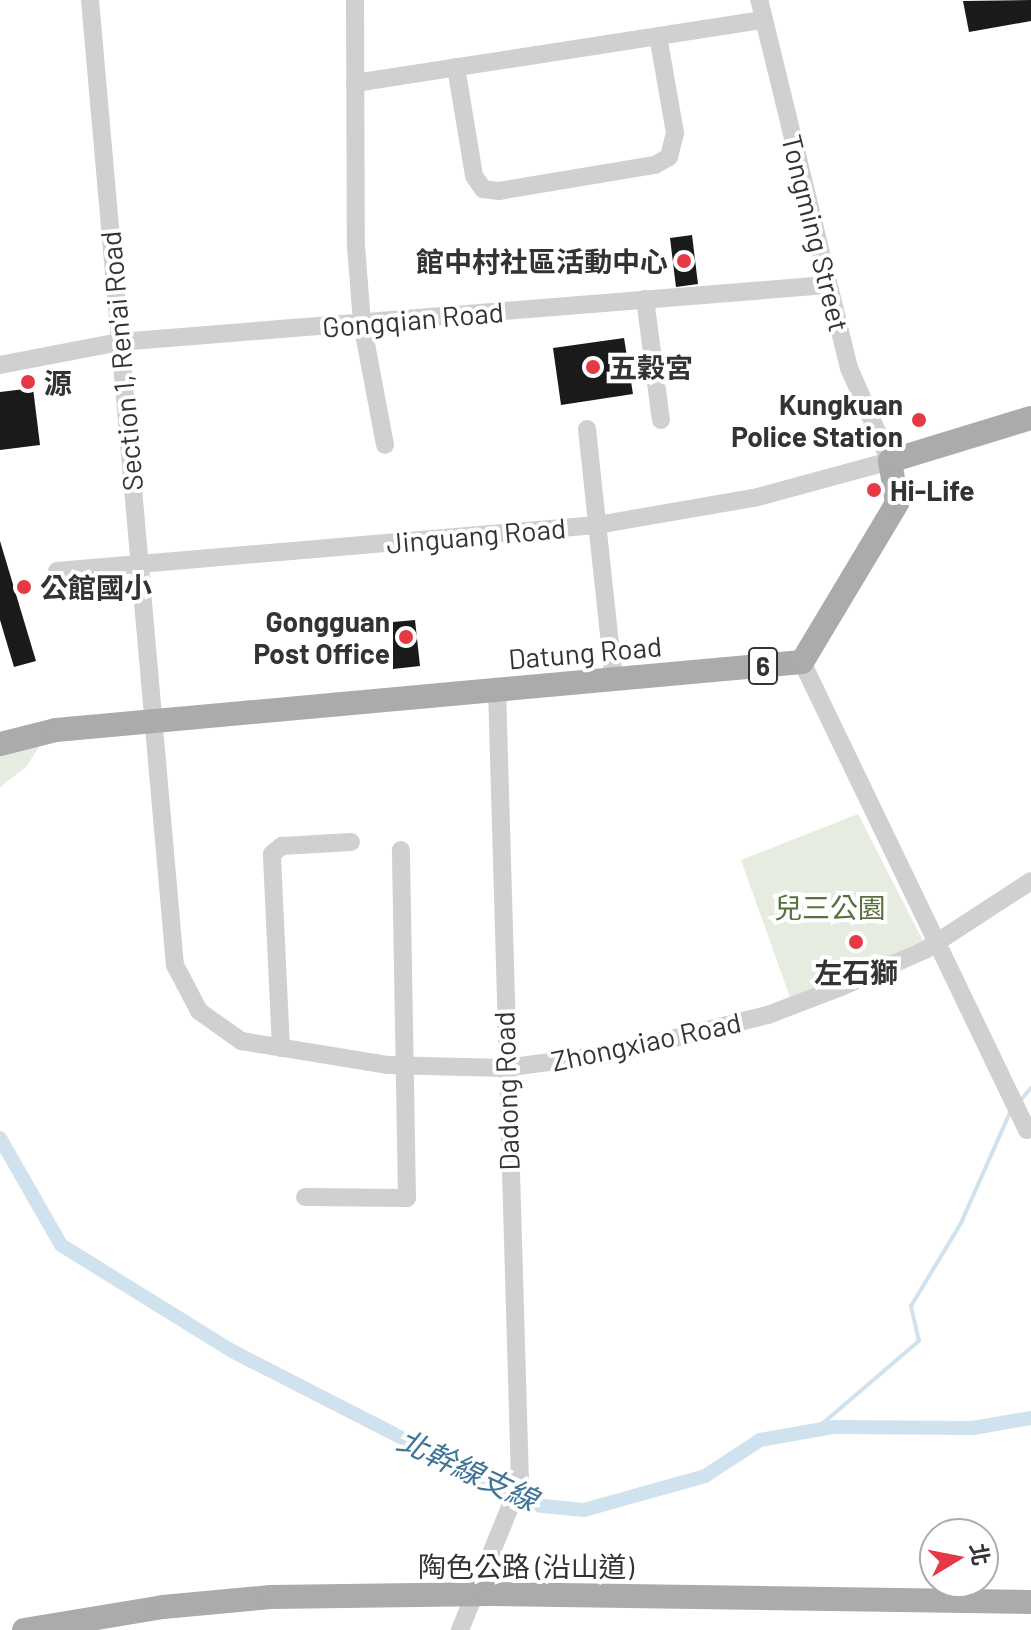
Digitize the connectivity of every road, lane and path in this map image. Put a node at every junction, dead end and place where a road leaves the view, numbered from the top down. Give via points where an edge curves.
1 (90, 0) edge
2 (355, 0) edge
3 (759, 0) edge
4 (764, 20) junction
5 (658, 36) junction
6 (456, 67) junction
7 (355, 83) junction
8 (827, 285) junction
9 (645, 299) junction
10 (362, 323) junction
11 (119, 342) junction
12 (0, 365) edge
13 (1031, 418) edge
14 (661, 420) dead end
15 (587, 429) dead end
16 (385, 445) dead end
17 (890, 461) junction
18 (597, 525) junction
19 (140, 563) junction
20 (57, 571) dead end
21 (802, 662) junction
22 (614, 680) junction
23 (497, 690) junction
24 (155, 722) junction
25 (0, 744) edge
26 (351, 842) dead end
27 (401, 850) dead end
28 (1031, 881) edge
29 (936, 943) junction
30 (281, 1048) junction
31 (405, 1066) junction
32 (504, 1068) junction
33 (1031, 1128) edge
34 (305, 1197) dead end
35 (471, 1595) junction
36 (1031, 1602) edge
37 (24, 1630) edge
38 (460, 1630) edge

1 - 11 street, Section 1, Ren'ai Road
2 - 7 street
3 - 4 street, Tongming Street
4 - 5 street
4 - 8 street, Tongming Street
5 - 6 street
5 - 6 street via 675,133 669,157 655,165 499,191 483,189 474,176
6 - 7 street
7 - 10 street
8 - 9 street, Gongqian Road
8 - 17 street, Tongming Street via 849,368
9 - 10 street, Gongqian Road
9 - 14 street
10 - 11 street, Gongqian Road
10 - 16 street
11 - 12 street, Gongqian Road
11 - 19 street, Section 1, Ren'ai Road
13 - 17 main road
15 - 18 street
17 - 18 street, Jinguang Road via 754,498
17 - 21 main road, 6 via 897,503
18 - 19 street, Jinguang Road
18 - 22 street
19 - 20 street, Jinguang Road
19 - 24 street, Section 1, Ren'ai Road
21 - 22 main road, Datung Road / 6
21 - 29 street
22 - 23 main road, Datung Road / 6
23 - 24 main road, Datung Road / 6
23 - 32 street, Dadong Road
24 - 25 main road, Datung Road / 6 via 56,730
24 - 30 street, Zhongxiao Road via 175,965 184,990 199,1011 230,1035
26 - 30 street via 282,846 272,854
27 - 31 street
28 - 29 street, Zhongxiao Road
29 - 32 street, Zhongxiao Road via 768,1015 610,1054
29 - 33 street via 1027,1130
30 - 31 street, Zhongxiao Road
31 - 32 street, Zhongxiao Road
31 - 34 street via 407,1198
32 - 35 street, Dadong Road via 518,1491
35 - 36 main road, 陶色公路 (沿山道)
35 - 37 main road, 陶色公路 (沿山道) via 256,1599 163,1607
35 - 38 street

